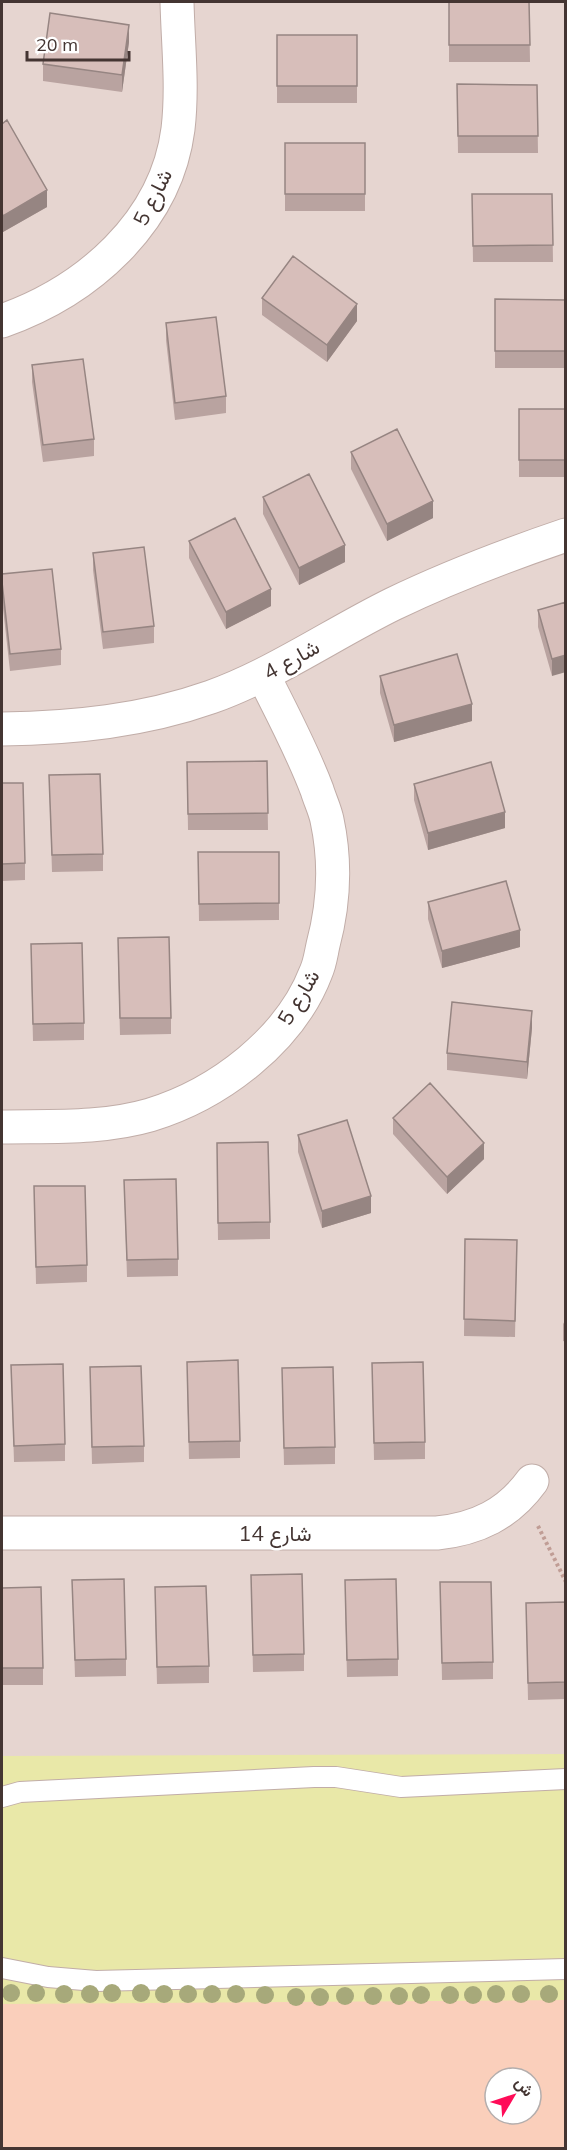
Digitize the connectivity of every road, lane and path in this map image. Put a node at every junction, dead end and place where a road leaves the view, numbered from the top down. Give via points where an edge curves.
1 (177, 2) edge
2 (2, 321) edge
3 (566, 535) edge
4 (263, 675) junction
5 (2, 729) edge
6 (2, 1127) edge
7 (527, 1488) joint
8 (2, 1533) edge
9 (566, 1582) edge
10 (566, 1779) edge
11 (2, 1797) edge
12 (2, 1968) edge
13 (566, 1969) edge

1 - 2 street, شارع 5 via 181,93 177,132 168,169 152,205 130,237 75,285
3 - 4 street, شارع 4 via 459,574 393,604
4 - 5 street, شارع 4 via 211,697 157,713 101,724
4 - 6 street, شارع 5 via 311,774 327,818 334,868 330,919 316,972 292,1016 258,1053 225,1080 189,1100 149,1115 96,1126
7 - 8 street, شارع 14 via 496,1516 478,1525 437,1533
7 - 9 path
10 - 11 lane via 401,1786 314,1777 20,1792
12 - 13 lane via 96,1981

